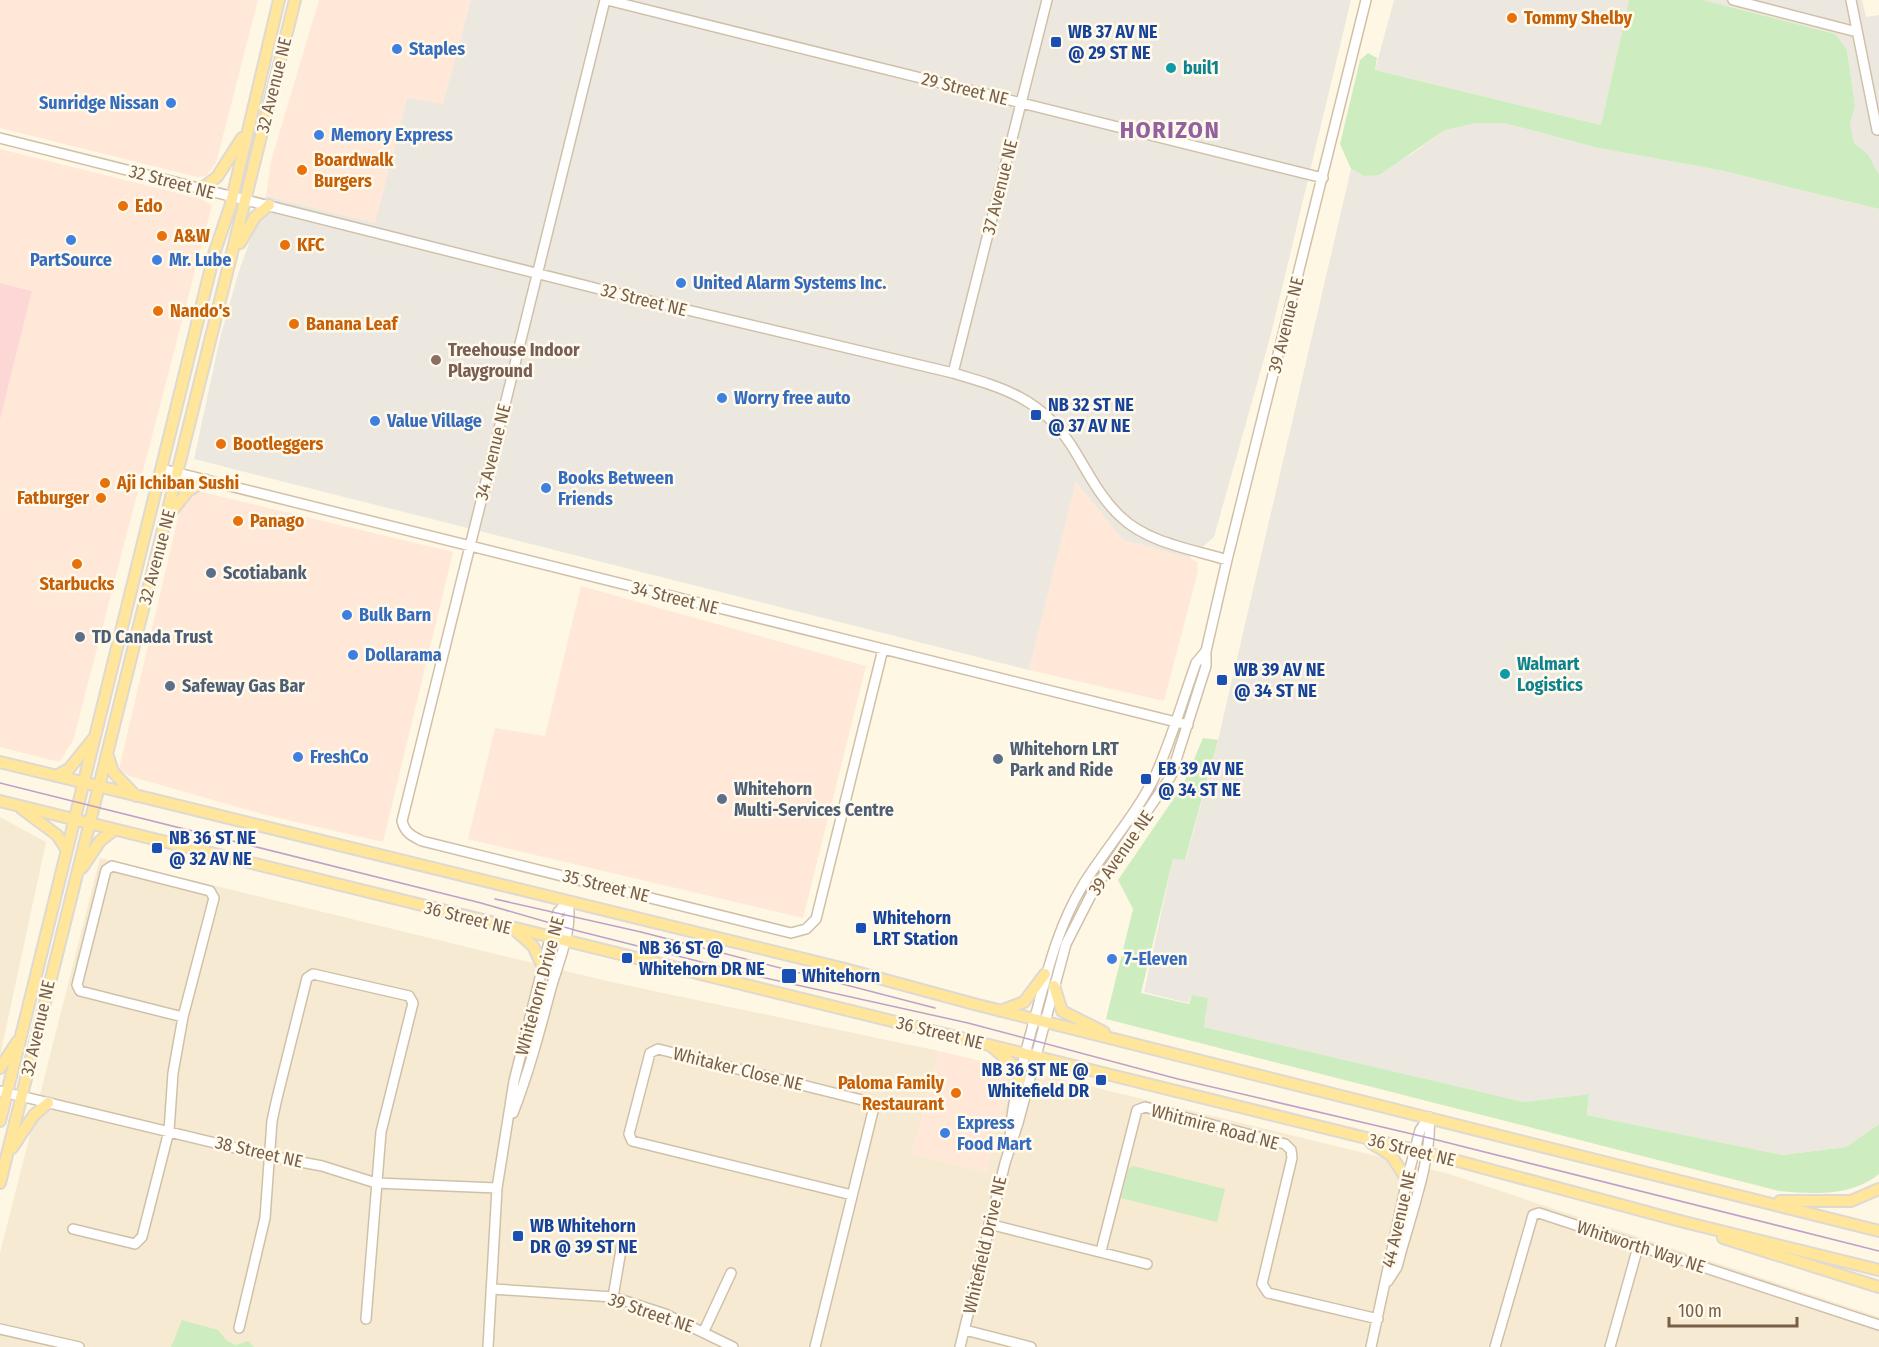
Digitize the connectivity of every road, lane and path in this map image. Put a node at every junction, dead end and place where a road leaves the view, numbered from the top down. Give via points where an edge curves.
1 (279, 0) edge
2 (295, 0) edge
3 (606, 0) edge
4 (1047, 0) edge
5 (1366, 0) edge
6 (1733, 0) edge
7 (1851, 0) edge
8 (1857, 32) junction
9 (1021, 103) junction
10 (248, 128) junction
11 (1877, 130) dead end
12 (0, 138) edge
13 (1323, 178) junction
14 (201, 189) junction
15 (232, 198) junction
16 (246, 202) junction
17 (269, 206) junction
18 (234, 253) junction
19 (537, 272) junction
20 (953, 373) junction
21 (162, 469) junction
22 (179, 473) junction
23 (206, 480) junction
24 (167, 522) junction
25 (470, 545) junction
26 (1227, 560) junction
27 (883, 649) junction
28 (1206, 651) junction
29 (1175, 722) junction
30 (1188, 725) junction
31 (95, 737) junction
32 (107, 752) junction
33 (0, 762) edge
34 (56, 776) junction
35 (84, 783) junction
36 (98, 786) junction
37 (136, 795) junction
38 (0, 801) edge
39 (17, 806) junction
40 (75, 820) junction
41 (90, 824) junction
42 (114, 830) junction
43 (407, 833) joint
44 (67, 850) junction
45 (76, 876) junction
46 (568, 902) junction
47 (514, 929) junction
48 (550, 938) junction
49 (564, 941) junction
50 (542, 965) junction
51 (1046, 974) junction
52 (1054, 986) junction
53 (1000, 1011) junction
54 (183, 1017) junction
55 (1040, 1021) junction
56 (22, 1034) junction
57 (1114, 1039) junction
58 (989, 1044) junction
59 (1031, 1055) junction
60 (0, 1068) edge
61 (1020, 1079) junction
62 (4, 1092) edge
63 (22, 1096) junction
64 (48, 1103) junction
65 (1429, 1117) junction
66 (0, 1121) edge
67 (507, 1129) junction
68 (169, 1131) junction
69 (1360, 1137) junction
70 (1010, 1143) junction
71 (1420, 1151) junction
72 (7, 1155) junction
73 (269, 1156) junction
74 (1407, 1180) junction
75 (0, 1183) edge
76 (376, 1184) junction
77 (497, 1188) junction
78 (1879, 1189) edge
79 (852, 1195) junction
80 (1761, 1201) junction
81 (1684, 1222) junction
82 (989, 1224) junction
83 (73, 1229) dead end
84 (1879, 1231) edge
85 (622, 1245) dead end
86 (1638, 1247) junction
87 (1101, 1251) junction
88 (1147, 1263) dead end
89 (1879, 1270) edge
90 (731, 1273) dead end
91 (1386, 1283) junction
92 (1879, 1287) edge
93 (493, 1289) junction
94 (613, 1297) junction
95 (366, 1319) dead end
96 (1378, 1319) junction
97 (1879, 1325) edge
98 (238, 1328) dead end
99 (0, 1329) edge
100 (965, 1330) junction
101 (704, 1331) junction
102 (79, 1347) edge
103 (488, 1347) edge
104 (733, 1347) edge
105 (815, 1347) edge
106 (960, 1347) edge
107 (1031, 1347) edge
108 (1371, 1347) edge
109 (1495, 1347) edge
110 (1610, 1347) edge

1 - 10 main road, 32 Avenue NE
2 - 16 main road, 32 Avenue NE
3 - 9 street, 29 Street NE
3 - 19 street, 34 Avenue NE
4 - 9 street, 37 Avenue NE
5 - 13 street, 39 Avenue NE
6 - 8 street
7 - 8 street
8 - 11 street
9 - 13 street, 29 Street NE
9 - 20 street, 37 Avenue NE
10 - 14 main road via 217,177
10 - 15 main road, 32 Avenue NE
12 - 14 street, 32 Street NE
13 - 26 street, 39 Avenue NE
14 - 15 street, 32 Street NE
15 - 16 street, 32 Street NE
15 - 21 main road, 32 Avenue NE via 215,251
16 - 17 street, 32 Street NE
16 - 18 main road, 32 Avenue NE
17 - 18 main road via 255,217
17 - 19 street, 32 Street NE
18 - 22 main road, 32 Avenue NE
19 - 20 street, 32 Street NE
19 - 25 street, 34 Avenue NE
20 - 26 street, 32 Street NE via 1034,403 1070,444 1103,498 1135,528 1151,537
21 - 22 street, 34 Street NE
21 - 31 main road, 32 Avenue NE
22 - 23 street, 34 Street NE
22 - 24 main road, 32 Avenue NE
23 - 24 main road via 188,491
23 - 25 street, 34 Street NE
24 - 32 main road, 32 Avenue NE
25 - 27 street, 34 Street NE
25 - 43 street, 34 Avenue NE via 402,821
26 - 28 street, 39 Avenue NE
27 - 29 street, 34 Street NE
27 - 43 street, 35 Street NE via 816,919 806,929 791,933 422,841
28 - 29 street, 39 Avenue NE via 1196,663
28 - 30 street, 39 Avenue NE via 1206,666
29 - 30 street, 34 Street NE
29 - 51 street, 39 Avenue NE via 1145,793 1063,921
30 - 52 street, 39 Avenue NE via 1160,796 1103,876 1076,922
31 - 34 main road via 69,769
31 - 35 main road, 32 Avenue NE
32 - 36 main road, 32 Avenue NE
32 - 37 main road via 113,772
33 - 34 main road, 36 Street NE
34 - 35 main road, 36 Street NE
35 - 36 main road, 36 Street NE
35 - 40 main road, 32 Avenue NE
36 - 37 main road, 36 Street NE
36 - 41 main road, 32 Avenue NE
37 - 46 main road, 36 Street NE
38 - 39 main road, 36 Street NE
39 - 40 main road, 36 Street NE
39 - 44 main road via 57,835
40 - 41 main road, 36 Street NE
40 - 44 main road, 32 Avenue NE
41 - 42 main road, 36 Street NE
41 - 45 main road, 32 Avenue NE
42 - 45 main road via 94,849
42 - 47 main road, 36 Street NE
44 - 56 main road, 32 Avenue NE
45 - 63 main road, 32 Avenue NE
46 - 48 street, Whitehorn Drive NE via 558,912
46 - 49 street, Whitehorn Drive NE via 570,915
46 - 53 main road, 36 Street NE
47 - 48 main road, 36 Street NE
47 - 50 main road via 533,946
48 - 49 main road, 36 Street NE
48 - 50 street, Whitehorn Drive NE
49 - 58 main road, 36 Street NE
49 - 67 street, Whitehorn Drive NE via 524,1084
50 - 67 street, Whitehorn Drive NE via 514,1081
51 - 53 main road via 1024,1002
51 - 55 street, 39 Avenue NE
52 - 55 street, 39 Avenue NE
52 - 57 main road via 1062,1011
53 - 55 main road, 36 Street NE
54 - 54 street via 80,991 77,985 106,870 112,866 210,891 214,898
54 - 68 street
55 - 57 main road, 36 Street NE
55 - 59 street, 39 Avenue NE
56 - 60 main road
56 - 62 main road, 32 Avenue NE
57 - 65 main road, 36 Street NE
58 - 59 main road, 36 Street NE
58 - 61 main road via 1012,1064
59 - 61 street, Whitefield Drive NE
59 - 69 main road, 36 Street NE
59 - 70 street, Whitefield Drive NE via 1018,1123
61 - 70 street, Whitefield Drive NE
62 - 63 street, 38 Street NE
62 - 66 main road, 32 Avenue NE
63 - 64 street, 38 Street NE
63 - 72 main road, 32 Avenue NE
64 - 68 street, 38 Street NE
64 - 72 main road via 34,1115
65 - 71 street, 44 Avenue NE via 1420,1130
65 - 80 main road, 36 Street NE
67 - 77 street, Whitehorn Drive NE
68 - 73 street, 38 Street NE
68 - 83 street via 142,1237 135,1244
69 - 71 main road, 36 Street NE
69 - 74 main road via 1391,1155
70 - 82 street, Whitefield Drive NE
71 - 74 street, 44 Avenue NE
71 - 81 main road, 36 Street NE
71 - 91 street, 44 Avenue NE via 1397,1267
72 - 75 main road, 32 Avenue NE
73 - 76 street, 38 Street NE via 322,1166
73 - 76 street via 276,1098 306,978 313,974 409,996 413,1004 381,1132
73 - 98 street via 265,1218
74 - 91 street, 44 Avenue NE
76 - 77 street, 38 Street NE
76 - 95 street
77 - 93 street, Whitehorn Drive NE
78 - 80 main road via 1851,1200
79 - 79 street, Whitaker Close NE via 873,1111 866,1101 658,1049 650,1053 629,1134 632,1141
79 - 105 street, Whitaker Close NE
80 - 84 main road, 36 Street NE
81 - 89 main road, 36 Street NE
81 - 92 main road via 1706,1233
82 - 87 street
82 - 100 street, Whitefield Drive NE
85 - 94 street
86 - 97 street, Whitworth Way NE
86 - 109 street, Whitworth Way NE via 1539,1213 1533,1215
86 - 110 street
87 - 88 street
87 - 96 street, Whitmire Road NE via 1137,1110 1145,1107 1285,1144 1292,1158 1262,1284 1268,1293
90 - 101 street
91 - 96 street, 44 Avenue NE
93 - 94 street, 39 Street NE
93 - 103 street, Whitehorn Drive NE
94 - 101 street, 39 Street NE
96 - 108 street, 44 Avenue NE
99 - 102 street
100 - 106 street, Whitefield Drive NE
100 - 107 street
101 - 104 street, 39 Street NE

